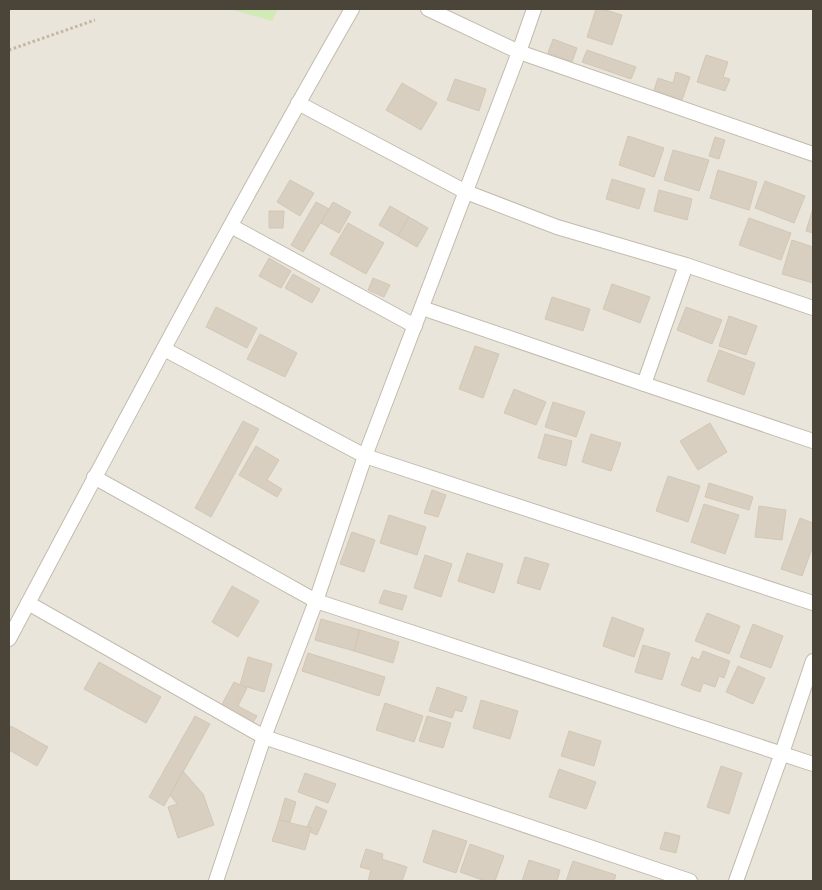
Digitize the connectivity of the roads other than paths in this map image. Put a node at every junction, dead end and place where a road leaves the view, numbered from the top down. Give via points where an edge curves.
1 (352, 9) edge
2 (428, 9) edge
3 (534, 9) edge
4 (519, 52) junction
5 (298, 103) junction
6 (813, 154) edge
7 (466, 192) junction
8 (231, 226) junction
9 (686, 265) junction
10 (422, 308) junction
11 (813, 308) edge
12 (415, 326) junction
13 (164, 349) junction
14 (644, 384) junction
15 (813, 441) edge
16 (366, 456) junction
17 (94, 477) junction
18 (316, 601) junction
19 (28, 603) junction
20 (813, 603) edge
21 (9, 639) edge
22 (813, 661) edge
23 (264, 737) junction
24 (782, 753) junction
25 (813, 764) edge
26 (216, 881) edge
27 (690, 881) edge
28 (736, 881) edge

1 - 5 street
2 - 4 street
3 - 4 street
4 - 6 street
4 - 7 street
5 - 7 street
5 - 8 street
7 - 9 street via 557,227
7 - 10 street
8 - 12 street
8 - 13 street
9 - 11 street
9 - 14 street
10 - 12 street
10 - 14 street
12 - 16 street
13 - 16 street
13 - 17 street
14 - 15 street
16 - 18 street
16 - 20 street
17 - 18 street
17 - 19 street
18 - 23 street
18 - 24 street
19 - 21 street
19 - 23 street
22 - 24 street
23 - 26 street
23 - 27 street
24 - 25 street
24 - 28 street

